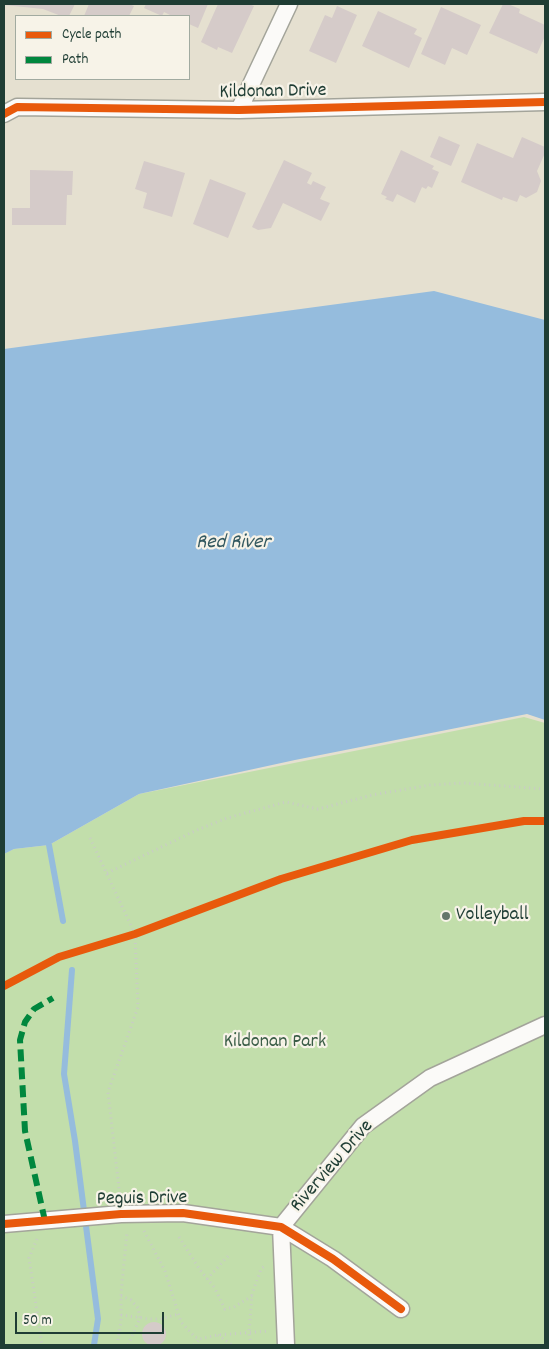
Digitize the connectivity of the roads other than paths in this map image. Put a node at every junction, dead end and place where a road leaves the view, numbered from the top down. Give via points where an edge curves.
1 (289, 4) edge
2 (545, 102) edge
3 (240, 110) junction
4 (4, 114) edge
5 (545, 1025) edge
6 (4, 1224) edge
7 (281, 1227) junction
8 (401, 1309) dead end
9 (286, 1345) edge

1 - 3 street
2 - 3 street, Kildonan Drive
3 - 4 street, Kildonan Drive via 17,107
5 - 7 street, Riverview Drive via 430,1078 363,1126
6 - 7 street, Peguis Drive via 183,1212
7 - 8 street via 333,1259
7 - 9 street

